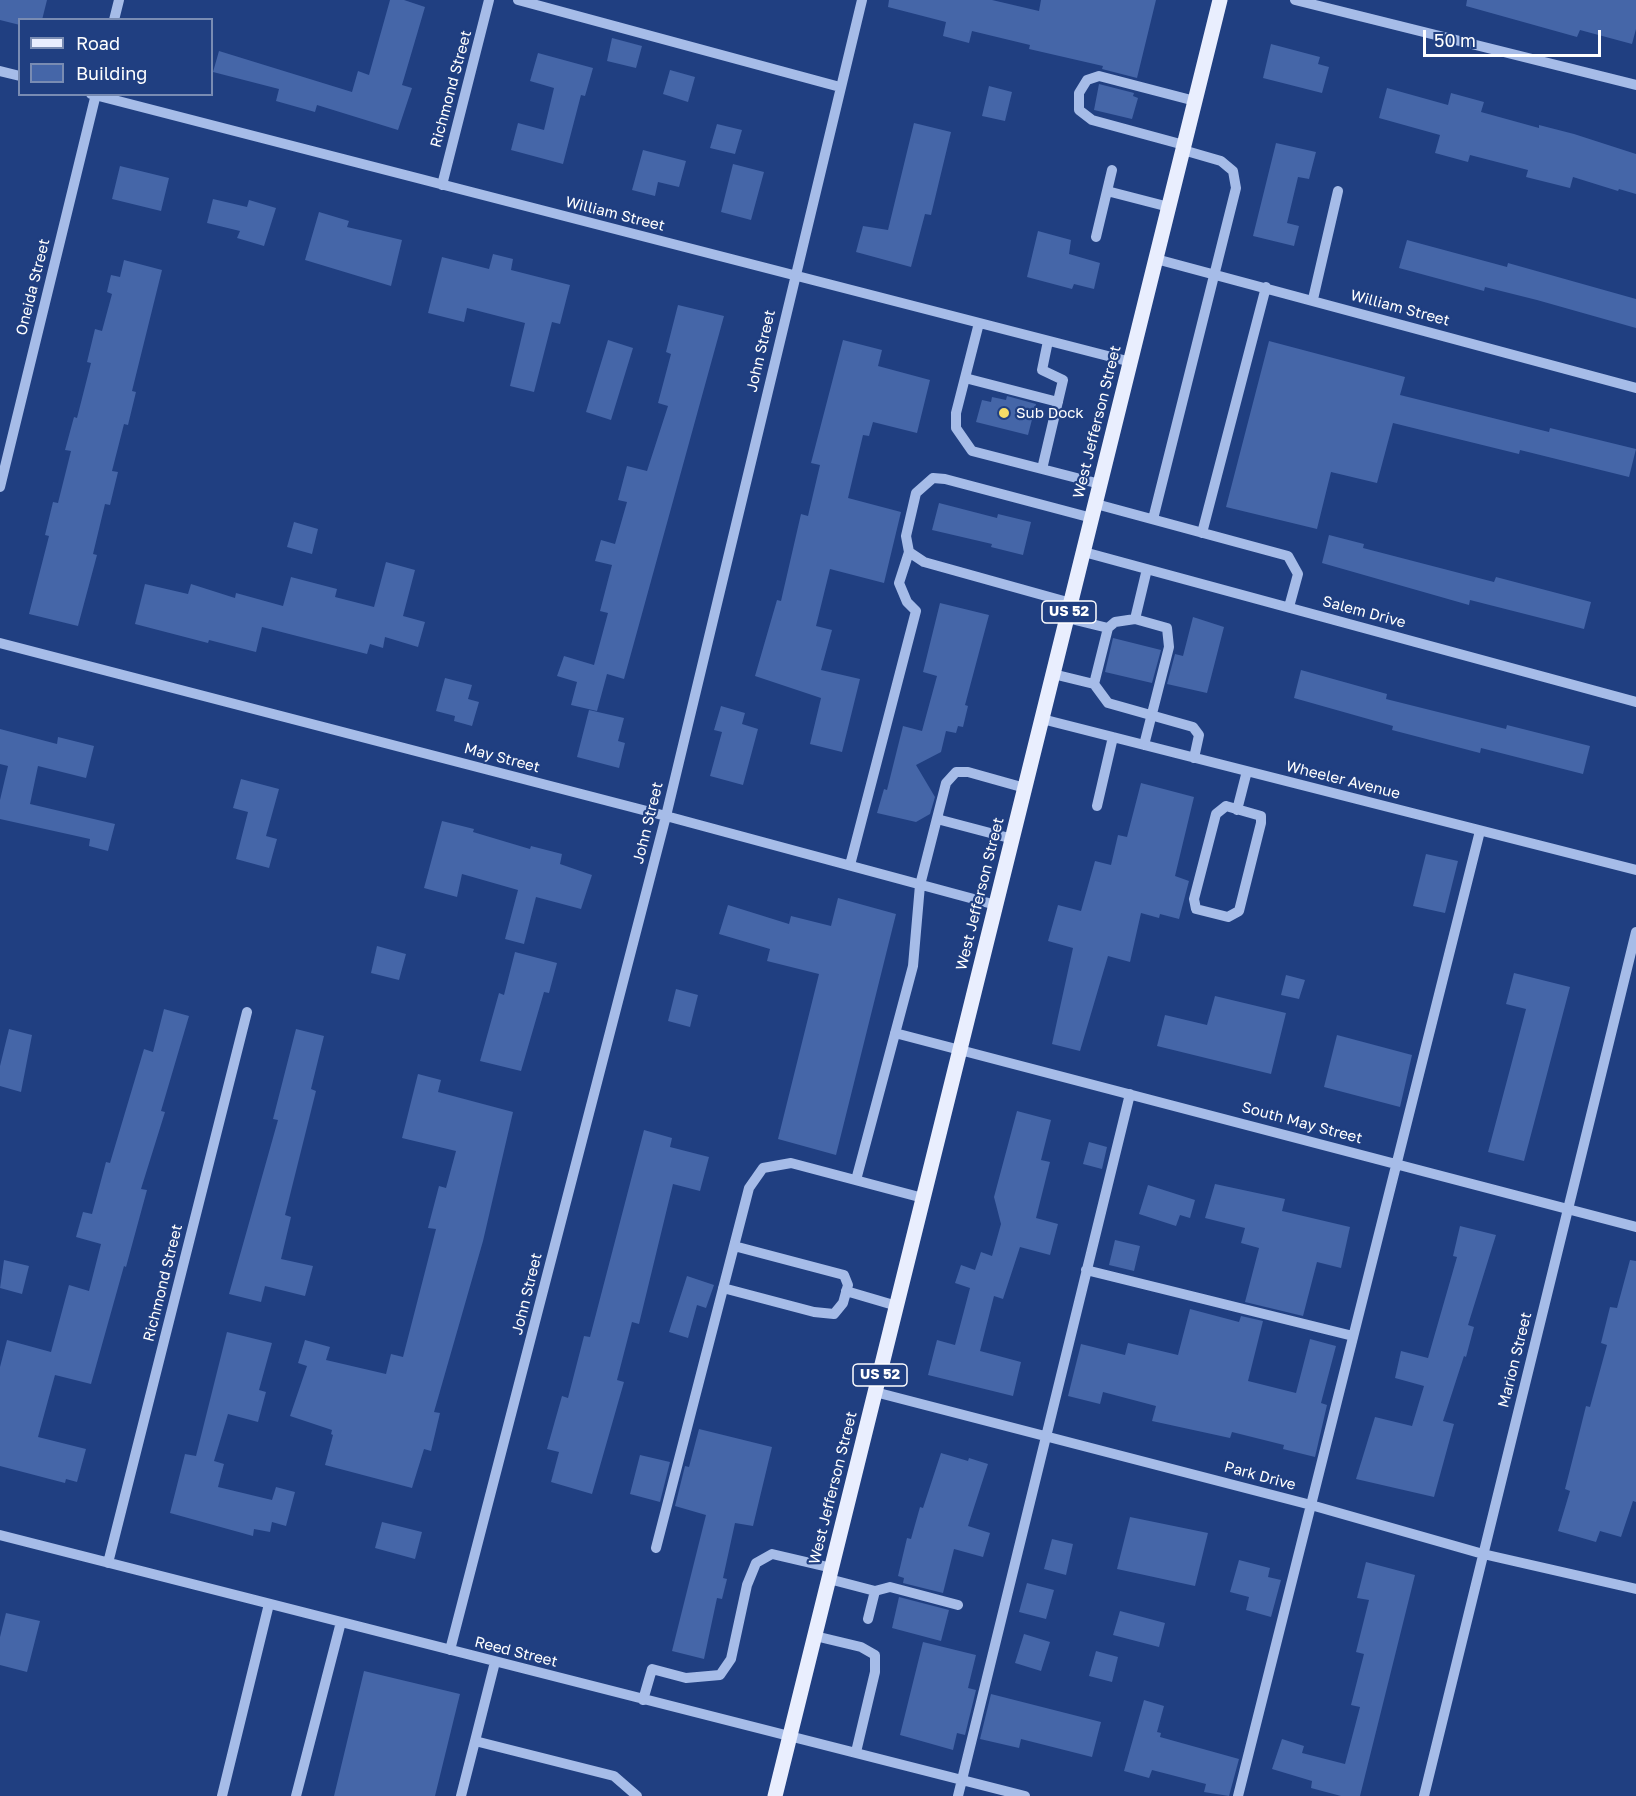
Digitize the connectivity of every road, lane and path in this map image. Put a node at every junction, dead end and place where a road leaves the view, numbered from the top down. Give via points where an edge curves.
1 (118, 0) edge
2 (489, 0) edge
3 (518, 0) edge
4 (862, 0) edge
5 (1221, 0) edge
6 (1295, 0) edge
7 (1322, 3) edge
8 (114, 18) edge
9 (0, 71) edge
10 (18, 76) edge
11 (1636, 85) edge
12 (840, 87) junction
13 (94, 96) edge
14 (98, 96) edge
15 (1195, 101) junction
16 (1184, 148) junction
17 (1112, 170) dead end
18 (442, 185) junction
19 (1107, 191) junction
20 (1338, 191) dead end
21 (1169, 207) junction
22 (1096, 237) dead end
23 (1156, 259) junction
24 (1216, 274) junction
25 (794, 275) junction
26 (1266, 287) junction
27 (1313, 299) junction
28 (979, 323) junction
29 (1048, 341) junction
30 (1131, 362) junction
31 (965, 378) junction
32 (1636, 388) edge
33 (1058, 402) junction
34 (1042, 469) junction
35 (1100, 484) junction
36 (0, 487) edge
37 (1094, 511) junction
38 (1153, 519) junction
39 (1203, 533) junction
40 (909, 552) junction
41 (1084, 552) junction
42 (1147, 569) junction
43 (1289, 607) junction
44 (1069, 611) junction
45 (1135, 619) junction
46 (1108, 628) junction
47 (0, 643) edge
48 (1053, 674) junction
49 (1094, 684) junction
50 (1636, 702) edge
51 (1152, 715) junction
52 (1042, 719) junction
53 (1113, 737) junction
54 (1144, 745) junction
55 (1194, 758) junction
56 (1247, 771) junction
57 (1025, 788) junction
58 (1097, 806) dead end
59 (1237, 810) junction
60 (666, 816) junction
61 (937, 819) junction
62 (1480, 831) junction
63 (1013, 839) junction
64 (850, 865) junction
65 (1636, 870) edge
66 (920, 885) junction
67 (996, 905) junction
68 (1636, 932) edge
69 (247, 1012) dead end
70 (895, 1033) junction
71 (960, 1050) junction
72 (1130, 1094) junction
73 (1396, 1163) junction
74 (856, 1180) junction
75 (923, 1198) junction
76 (1567, 1209) junction
77 (1636, 1227) edge
78 (734, 1246) junction
79 (1086, 1270) junction
80 (723, 1288) junction
81 (846, 1291) junction
82 (897, 1306) junction
83 (1353, 1336) junction
84 (875, 1392) junction
85 (1045, 1436) junction
86 (1311, 1505) junction
87 (0, 1535) edge
88 (656, 1548) dead end
89 (1483, 1554) junction
90 (108, 1563) junction
91 (830, 1573) junction
92 (1636, 1590) edge
93 (875, 1591) junction
94 (269, 1604) junction
95 (958, 1605) dead end
96 (868, 1619) dead end
97 (341, 1622) junction
98 (815, 1636) junction
99 (450, 1650) junction
100 (495, 1662) junction
101 (643, 1700) junction
102 (790, 1737) junction
103 (475, 1741) junction
104 (856, 1752) junction
105 (962, 1780) junction
106 (222, 1796) edge
107 (296, 1796) edge
108 (461, 1796) edge
109 (637, 1796) edge
110 (775, 1796) edge
111 (958, 1796) edge
112 (1025, 1796) edge
113 (1238, 1796) edge
114 (1424, 1796) edge

1 - 8 street
2 - 18 street, Richmond Street
3 - 12 street
4 - 12 street, John Street
5 - 15 main road, West Jefferson Street / US 52
6 - 7 street
7 - 11 street
9 - 10 street
12 - 25 street, John Street
13 - 36 street, Oneida Street
14 - 18 street, William Street
15 - 16 main road, West Jefferson Street / US 52
15 - 16 street via 1099,76 1087,80 1079,93 1079,110 1092,120
16 - 21 main road, West Jefferson Street / US 52
16 - 24 street via 1221,161 1233,171 1236,188
17 - 19 street
18 - 25 street, William Street
19 - 21 street
19 - 22 street
20 - 27 street
21 - 23 main road, West Jefferson Street / US 52
23 - 24 street, William Street
23 - 30 main road, West Jefferson Street / US 52
24 - 26 street, William Street
24 - 38 street
25 - 28 street, William Street
25 - 60 street, John Street
26 - 27 street, William Street
26 - 39 street
27 - 32 street, William Street
28 - 29 street, William Street
28 - 31 street
29 - 30 street, William Street
29 - 33 street via 1042,370 1063,380
30 - 35 main road, West Jefferson Street / US 52
31 - 33 street
31 - 34 street via 956,428 972,451
33 - 34 street
34 - 35 street
35 - 37 main road, West Jefferson Street / US 52
37 - 38 street
37 - 40 street via 933,478 916,493 906,536
37 - 41 main road, West Jefferson Street / US 52
38 - 39 street
39 - 43 street via 1288,556 1298,574
40 - 44 street via 924,562
40 - 64 street via 899,583 907,602 916,611
41 - 42 street, Salem Drive
41 - 44 main road, West Jefferson Street / US 52
42 - 43 street, Salem Drive
42 - 45 street
43 - 50 street, Salem Drive
44 - 46 street
44 - 48 main road, West Jefferson Street / US 52
45 - 46 street via 1115,622
45 - 51 street via 1167,628 1169,647
46 - 49 street
47 - 60 street, May Street
48 - 49 street
48 - 52 main road, West Jefferson Street / US 52
49 - 51 street via 1108,703
51 - 54 street
51 - 55 street via 1194,727 1199,735
52 - 53 street, Wheeler Avenue
52 - 57 main road, West Jefferson Street / US 52
53 - 54 street, Wheeler Avenue
53 - 58 street
54 - 55 street, Wheeler Avenue
55 - 56 street, Wheeler Avenue
56 - 59 street
56 - 62 street, Wheeler Avenue
57 - 61 street via 956,772 946,783
57 - 63 main road, West Jefferson Street / US 52
59 - 59 street via 1261,816 1262,823 1239,911 1228,917 1196,909 1194,898 1216,814 1226,806
60 - 64 street, May Street
60 - 99 street, John Street
61 - 63 street
61 - 66 street
62 - 65 street, Wheeler Avenue
62 - 73 street
63 - 67 main road, West Jefferson Street / US 52
64 - 66 street, May Street
66 - 67 street, May Street
66 - 70 street via 913,966
67 - 71 main road, West Jefferson Street / US 52
68 - 76 street, Marion Street
69 - 90 street, Richmond Street
70 - 71 street, South May Street
70 - 74 street
71 - 72 street, South May Street
71 - 75 main road, West Jefferson Street / US 52
72 - 73 street, South May Street
72 - 79 street
73 - 76 street, South May Street
73 - 83 street
74 - 75 street
74 - 78 street via 791,1163 763,1168 749,1188
75 - 82 main road, West Jefferson Street / US 52
76 - 77 street, South May Street
76 - 89 street, Marion Street
78 - 80 street
78 - 81 street via 844,1275
79 - 83 street
79 - 85 street
80 - 81 street via 834,1314
80 - 88 street
81 - 82 street
82 - 84 main road, West Jefferson Street / US 52
83 - 86 street
84 - 85 street, Park Drive
84 - 91 main road, West Jefferson Street / US 52
85 - 86 street, Park Drive
85 - 105 street
86 - 89 street, Park Drive
86 - 113 street
87 - 90 street, Reed Street
89 - 92 street, Park Drive
89 - 114 street, Marion Street
90 - 94 street, Reed Street
91 - 93 street
91 - 98 main road, West Jefferson Street / US 52
91 - 101 street via 772,1554 756,1563 730,1659 720,1675 686,1678 652,1670
93 - 95 street via 890,1587
93 - 96 street
94 - 97 street, Reed Street
94 - 106 street
97 - 99 street, Reed Street
97 - 107 street
98 - 102 main road, West Jefferson Street / US 52
98 - 104 street via 861,1647 875,1655 875,1672
99 - 100 street, Reed Street
100 - 101 street, Reed Street
100 - 103 street
101 - 102 street, Reed Street
102 - 104 street, Reed Street
102 - 110 main road, West Jefferson Street / US 52
103 - 108 street
103 - 109 street via 614,1776
104 - 105 street, Reed Street
105 - 111 street
105 - 112 street, Reed Street

